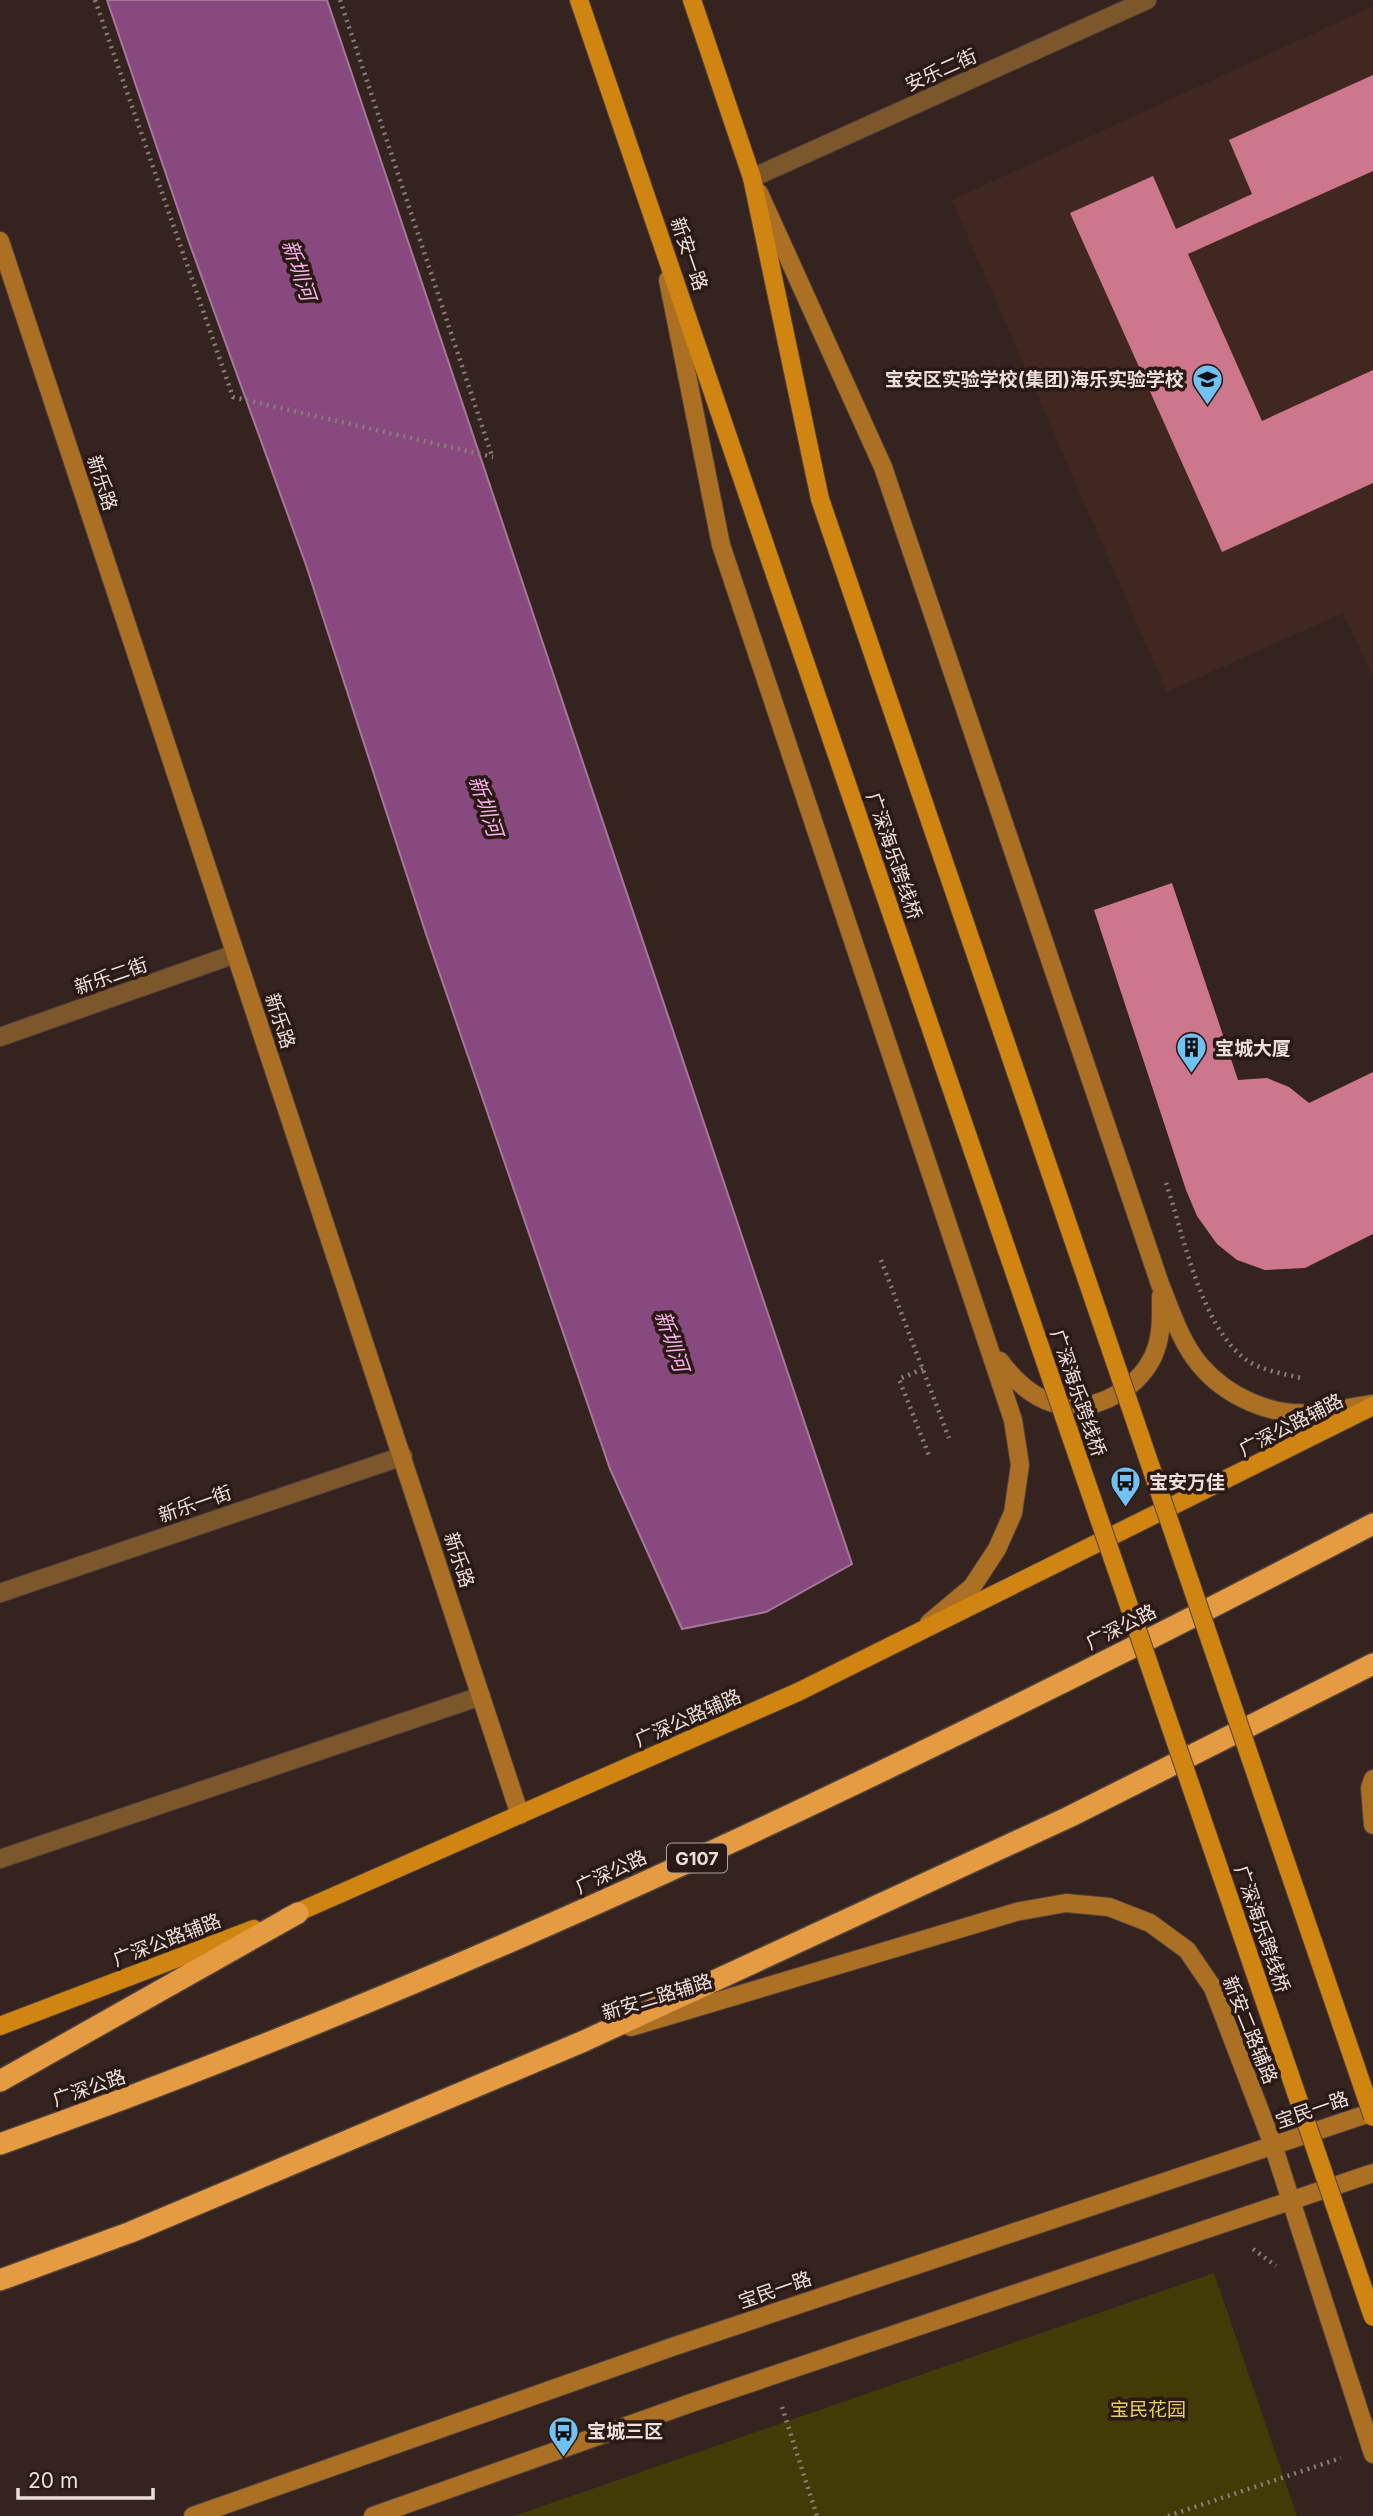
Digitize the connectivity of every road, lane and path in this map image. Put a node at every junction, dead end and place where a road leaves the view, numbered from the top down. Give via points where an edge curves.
1 (95, 0) edge
2 (340, 0) edge
3 (579, 0) edge
4 (692, 0) edge
5 (1147, 0) edge
6 (752, 178) junction
7 (658, 228) junction
8 (0, 241) edge
9 (757, 522) joint
10 (235, 954) junction
11 (0, 1037) edge
12 (1166, 1183) dead end
13 (881, 1260) dead end
14 (1160, 1284) junction
15 (993, 1353) junction
16 (923, 1369) junction
17 (1309, 1381) dead end
18 (1373, 1405) edge
19 (949, 1438) dead end
20 (403, 1456) junction
21 (930, 1458) dead end
22 (1373, 1524) edge
23 (0, 1593) edge
24 (912, 1637) junction
25 (1373, 1664) edge
26 (481, 1696) junction
27 (1373, 1779) edge
28 (520, 1815) junction
29 (1373, 1825) edge
30 (0, 1859) edge
31 (298, 1913) junction
32 (0, 2026) edge
33 (584, 2041) junction
34 (0, 2081) edge
35 (1373, 2112) edge
36 (1373, 2118) edge
37 (0, 2144) edge
38 (1273, 2145) junction
39 (1373, 2173) edge
40 (1291, 2201) junction
41 (0, 2280) edge
42 (1373, 2317) edge
43 (778, 2394) dead end
44 (1373, 2454) edge
45 (1345, 2457) dead end
46 (193, 2516) edge
47 (373, 2516) edge
48 (817, 2516) edge
49 (1168, 2516) edge

1 - 2 path via 233,397 493,457
3 - 7 main road, 新安一路
4 - 6 main road
5 - 6 street, 安乐二街
6 - 14 main road via 883,467
6 - 36 main road, bridge via 820,499
7 - 9 main road, 新安一路
7 - 15 main road via 721,545
8 - 10 main road, 新乐路
9 - 42 main road, 广深海乐跨线桥, bridge
10 - 11 street, 新乐二街
10 - 20 main road, 新乐路
12 - 17 path via 1207,1305 1220,1329 1246,1360
13 - 16 path
14 - 15 main road via 1156,1349 1144,1371 1126,1389 1102,1403 1080,1408 1031,1394
14 - 18 main road via 1200,1365 1249,1401 1273,1411 1308,1414
15 - 24 main road via 1013,1420 1020,1465 1013,1513 972,1587
16 - 19 path
16 - 21 path via 899,1379
18 - 24 main road, 广深公路辅路
20 - 23 street, 新乐一街
20 - 26 main road, 新乐路
22 - 37 highway, 广深公路 / G107 via 971,1729 601,1903 164,2086
24 - 28 main road, 广深公路辅路
25 - 33 highway via 1069,1817
26 - 28 main road, 新乐路
26 - 30 street
27 - 29 main road
28 - 31 main road, 广深公路辅路
31 - 32 main road, 广深公路辅路
31 - 34 highway
33 - 38 main road, 新安二路辅路 via 1016,1912 1066,1903 1110,1907 1150,1923 1194,1959 1213,1987
33 - 41 highway via 131,2232
35 - 38 main road, 宝民一路
38 - 40 main road, 新安二路辅路
38 - 46 main road, 宝民一路 via 672,2347
39 - 40 main road
40 - 44 main road, 新安二路辅路
40 - 47 main road via 691,2403
43 - 48 path
45 - 49 path

